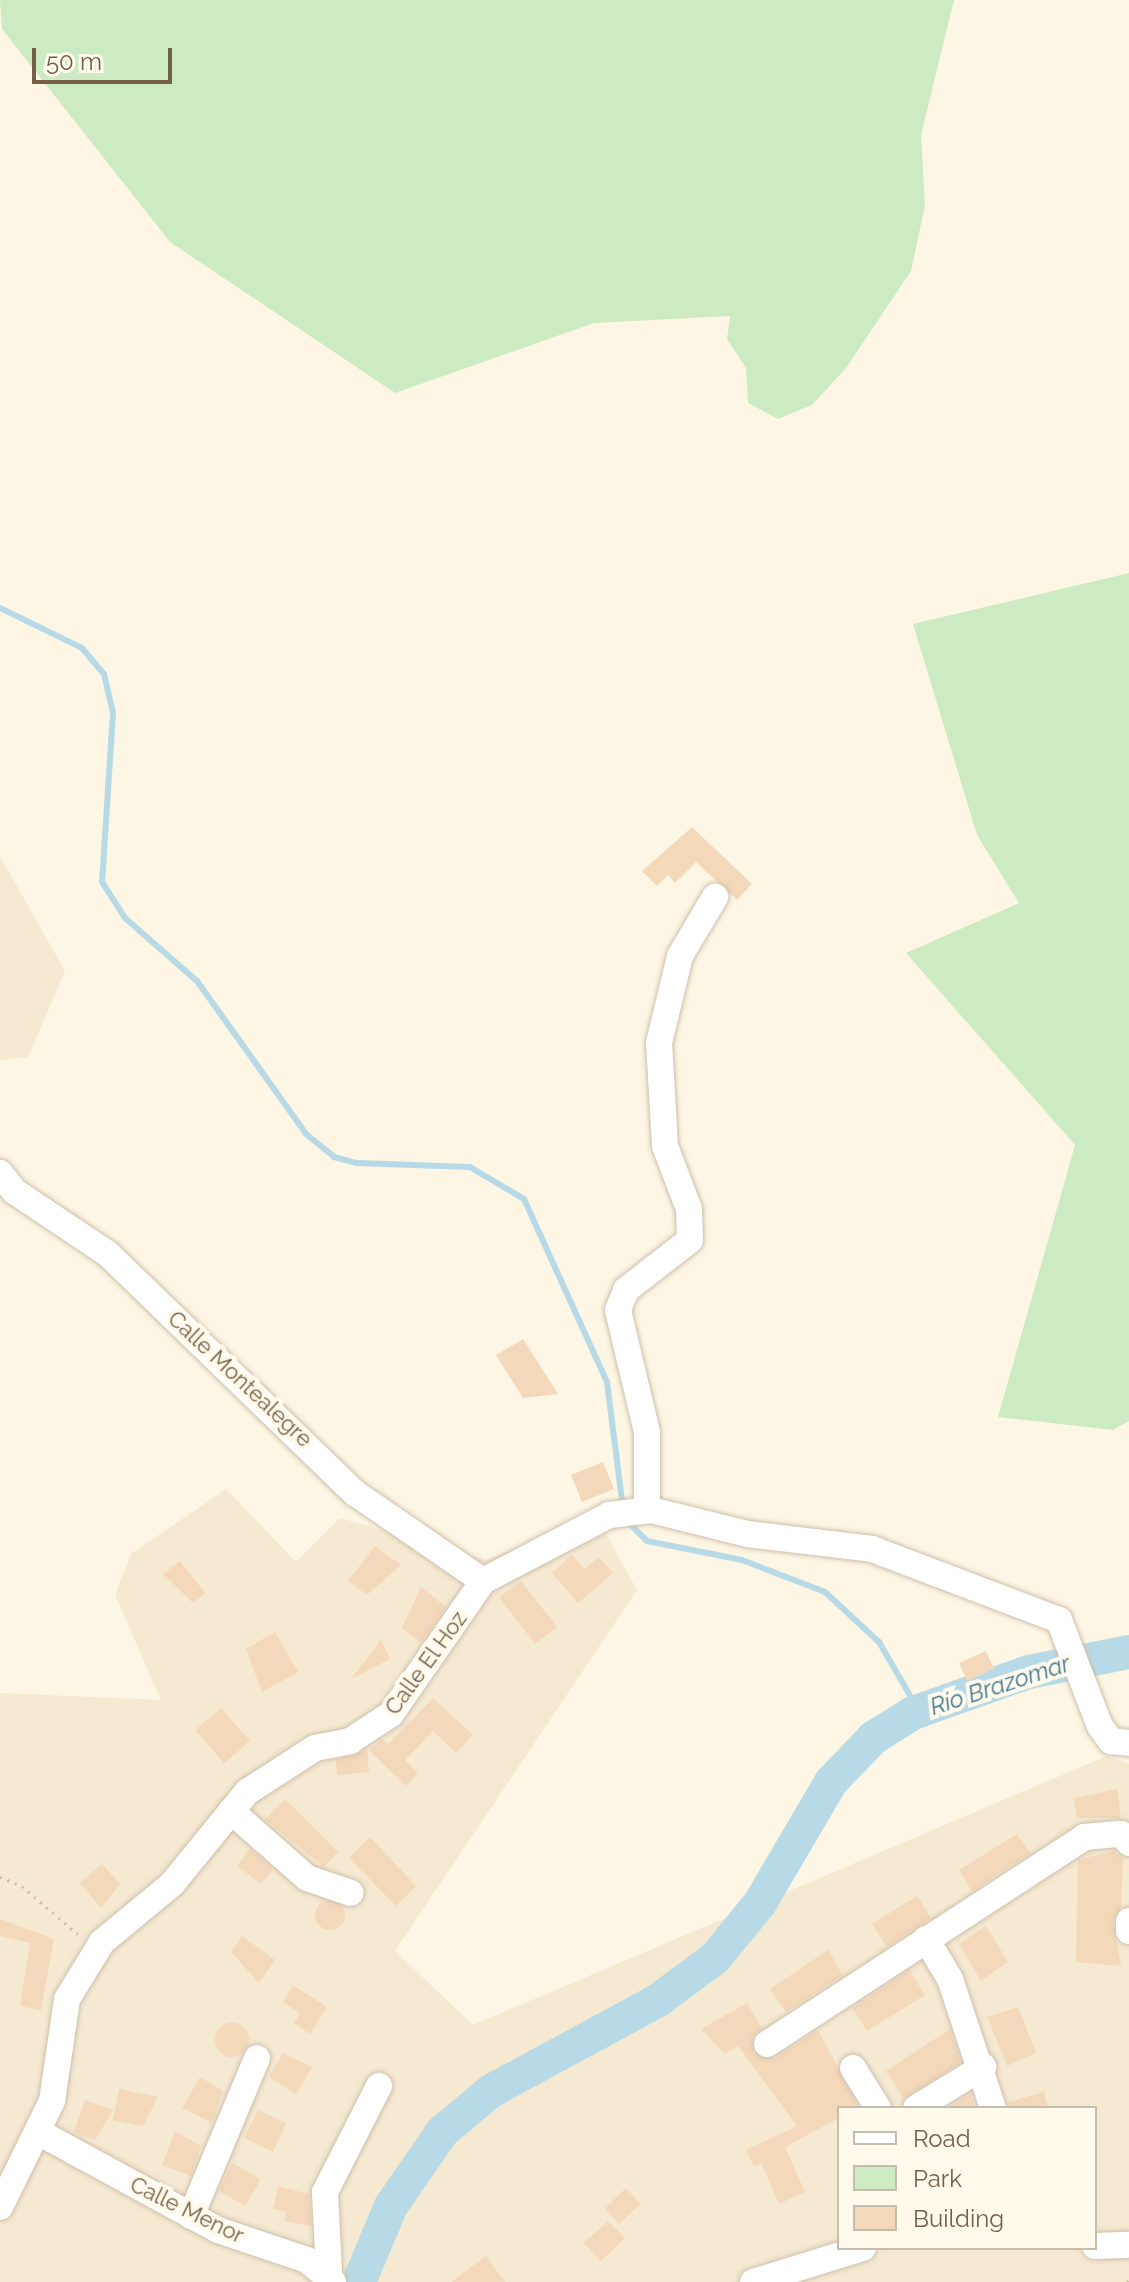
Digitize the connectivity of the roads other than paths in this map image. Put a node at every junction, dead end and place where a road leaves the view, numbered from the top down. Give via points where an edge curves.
1 (715, 897) dead end
2 (0, 1173) edge
3 (629, 1511) junction
4 (483, 1581) junction
5 (1129, 1743) edge
6 (231, 1811) junction
7 (1129, 1843) edge
8 (351, 1893) dead end
9 (1129, 1921) edge
10 (1129, 1931) edge
11 (926, 1939) junction
12 (767, 2044) dead end
13 (257, 2058) dead end
14 (983, 2067) junction
15 (853, 2068) dead end
16 (379, 2086) dead end
17 (877, 2106) edge
18 (919, 2106) edge
19 (993, 2106) edge
20 (40, 2133) junction
21 (0, 2207) edge
22 (191, 2216) junction
23 (1129, 2245) edge
24 (1097, 2246) edge
25 (857, 2250) edge
26 (331, 2277) edge
27 (753, 2282) edge

1 - 3 street via 680,956 659,1043 665,1146 689,1209 690,1240 626,1290 618,1310 647,1432
2 - 4 street, Calle Montealegre via 14,1191 108,1254 355,1493
3 - 4 street, Calle El Hoz
3 - 5 street via 747,1534 872,1549 1059,1620 1100,1726 1111,1741
4 - 6 street, Calle El Hoz via 391,1714 350,1741 315,1748 247,1792
6 - 8 street via 307,1878
6 - 20 street, Calle El Hoz via 172,1884 95,1950 67,1999 52,2101
7 - 11 street via 1121,1834 1084,1837
9 - 10 street
11 - 12 street
11 - 14 street
13 - 22 street
14 - 18 street
14 - 19 street
15 - 17 street
16 - 26 street via 325,2192
20 - 21 street, Calle El Hoz
20 - 22 street, Calle Menor
22 - 26 street, Calle Menor
23 - 24 street
25 - 27 street

